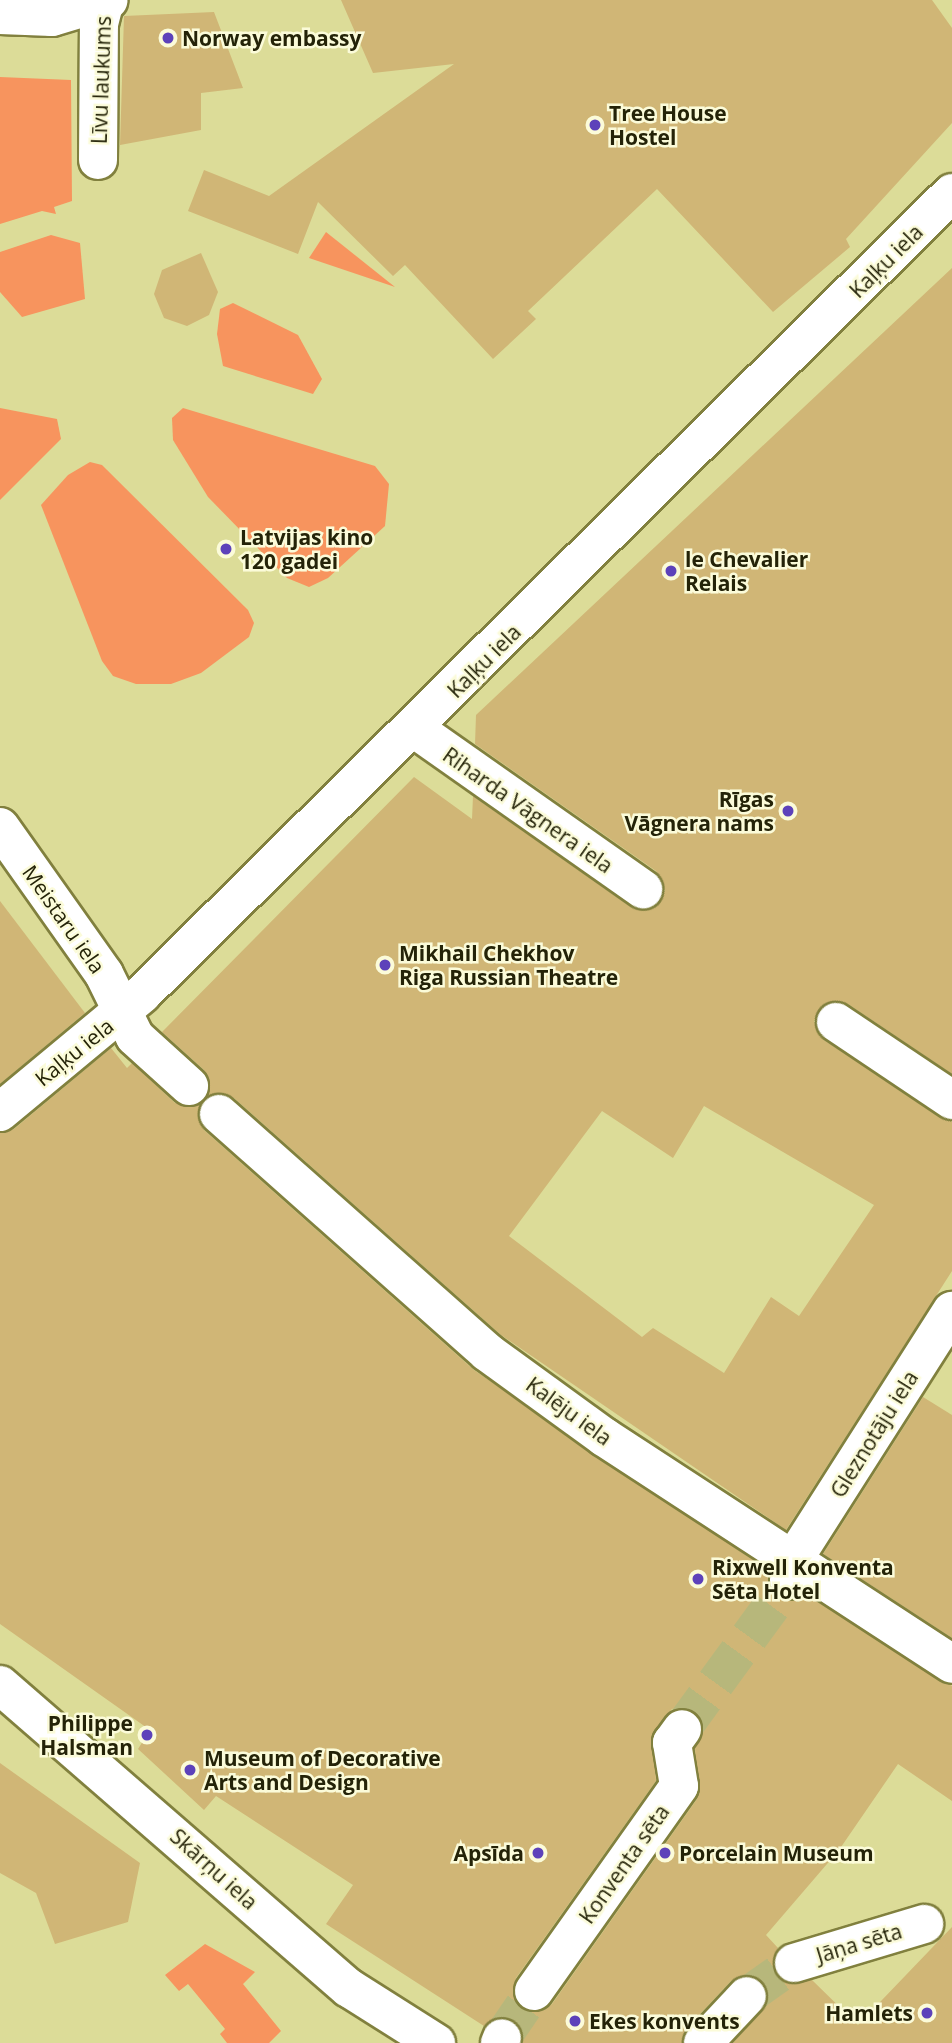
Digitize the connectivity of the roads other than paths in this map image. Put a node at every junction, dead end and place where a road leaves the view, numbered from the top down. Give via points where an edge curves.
1 (107, 0) edge
2 (0, 15) edge
3 (98, 160) dead end
4 (952, 193) edge
5 (415, 729) junction
6 (0, 828) edge
7 (643, 889) dead end
8 (123, 1013) junction
9 (836, 1022) dead end
10 (189, 1086) dead end
11 (952, 1100) edge
12 (0, 1112) edge
13 (219, 1114) dead end
14 (952, 1311) edge
15 (792, 1569) junction
16 (952, 1664) edge
17 (0, 1685) edge
18 (682, 1729) tunnel mouth
19 (924, 1924) dead end
20 (794, 1963) tunnel mouth
21 (534, 1991) tunnel mouth
22 (747, 1996) tunnel mouth
23 (436, 2043) edge
24 (703, 2043) edge

1 - 2 street via 52,17
1 - 3 street, Līvu laukums via 99,35
4 - 5 street, Kaļķu iela
5 - 7 street, Riharda Vāgnera iela
5 - 8 street, Kaļķu iela
6 - 8 street, Meistaru iela via 104,974
8 - 10 street via 135,1037
8 - 12 street, Kaļķu iela
9 - 11 street
13 - 15 street, Kalēju iela via 488,1352
14 - 15 street, Gleznotāju iela
15 - 16 street, Kalēju iela
17 - 23 street, Skārņu iela via 349,1988
18 - 21 street, Konventa sēta via 672,1743 679,1786
19 - 20 street, Jāņa sēta
22 - 24 street

